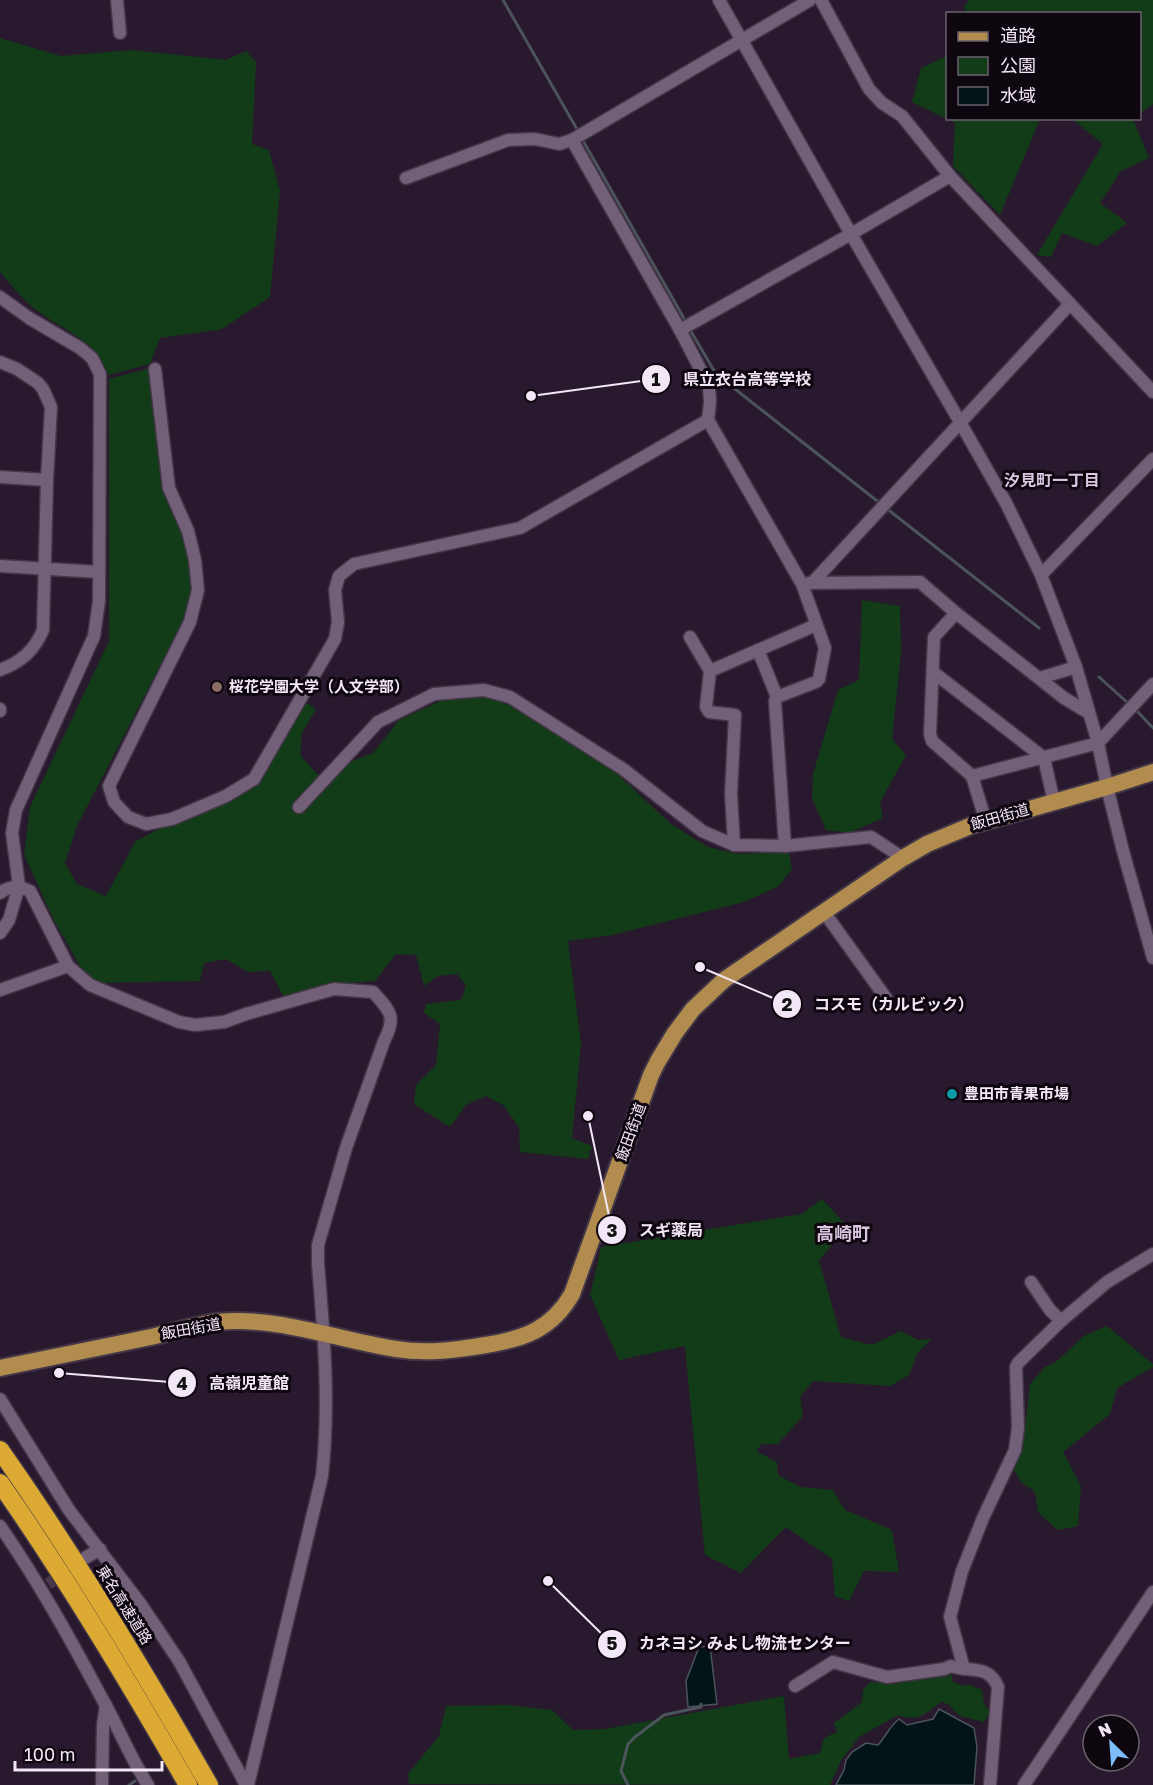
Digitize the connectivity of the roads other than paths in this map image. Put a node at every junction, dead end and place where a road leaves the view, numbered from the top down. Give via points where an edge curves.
1 (117, 0) edge
2 (719, 0) edge
3 (810, 0) edge
4 (821, 0) edge
5 (120, 33) dead end
6 (742, 39) junction
7 (572, 140) junction
8 (950, 176) junction
9 (406, 178) dead end
10 (851, 234) junction
11 (0, 297) edge
12 (1070, 304) junction
13 (680, 330) junction
14 (0, 362) edge
15 (155, 369) dead end
16 (1153, 392) edge
17 (708, 420) junction
18 (960, 422) junction
19 (1153, 459) edge
20 (0, 477) edge
21 (47, 480) junction
22 (0, 566) edge
23 (45, 569) junction
24 (99, 572) junction
25 (1041, 575) junction
26 (807, 583) junction
27 (956, 613) junction
28 (816, 625) junction
29 (690, 637) dead end
30 (758, 650) junction
31 (1076, 667) junction
32 (0, 670) edge
33 (710, 671) junction
34 (933, 672) junction
35 (1040, 678) junction
36 (1153, 684) edge
37 (777, 696) junction
38 (1089, 713) junction
39 (1098, 743) junction
40 (1044, 758) junction
41 (1153, 772) edge
42 (972, 776) junction
43 (1107, 787) junction
44 (1054, 802) junction
45 (299, 807) dead end
46 (986, 822) junction
47 (6, 833) edge
48 (734, 845) junction
49 (785, 846) junction
50 (903, 858) junction
51 (19, 886) junction
52 (0, 893) edge
53 (824, 912) junction
54 (0, 933) edge
55 (1153, 957) edge
56 (68, 966) junction
57 (0, 990) edge
58 (886, 998) dead end
59 (1153, 1254) edge
60 (1031, 1282) dead end
61 (1061, 1321) junction
62 (324, 1334) junction
63 (0, 1368) edge
64 (0, 1399) edge
65 (0, 1450) edge
66 (0, 1483) edge
67 (0, 1526) edge
68 (100, 1549) junction
69 (85, 1558) dead end
70 (1153, 1592) edge
71 (964, 1669) junction
72 (795, 1686) dead end
73 (106, 1706) junction
74 (102, 1785) edge
75 (148, 1785) edge
76 (188, 1785) edge
77 (209, 1785) edge
78 (247, 1785) edge
79 (990, 1785) edge
80 (1024, 1785) edge

1 - 5 street
2 - 6 street
3 - 6 street
4 - 8 street via 869,89 902,116
6 - 7 street
6 - 10 street
7 - 9 street via 559,144 535,139 508,140
7 - 13 street
8 - 10 street
8 - 12 street
10 - 13 street
10 - 18 street
11 - 24 street via 80,348 92,358 100,374
12 - 16 street
12 - 18 street
13 - 17 street via 709,386
14 - 21 street via 29,375 48,397 51,407
15 - 17 street via 169,488 188,531 198,590 190,622 110,786 114,802 128,817 146,824 172,819 226,796 254,779 335,639 335,590 339,576 354,564 520,528
17 - 26 street
18 - 25 street
18 - 26 street
19 - 25 street
20 - 21 street
21 - 23 street
22 - 23 street
23 - 24 street
23 - 32 street via 43,630 23,659
24 - 47 street via 94,636
25 - 31 street
26 - 27 street via 920,582
26 - 28 street
27 - 34 street via 934,637
27 - 35 street
28 - 30 street
28 - 37 street via 825,648 819,679
29 - 33 street
30 - 33 street
30 - 37 street
31 - 35 street
31 - 38 street
33 - 48 street via 706,707 709,712 735,715 731,794
34 - 40 street
34 - 42 street via 932,741
35 - 38 street
36 - 39 street
37 - 49 street
38 - 39 street
39 - 40 street
39 - 43 street
40 - 42 street
40 - 44 street
41 - 43 main road, 飯田街道
42 - 46 street
43 - 44 main road, 飯田街道
43 - 55 street
44 - 46 main road, 飯田街道
45 - 48 street via 378,722 434,694 484,690 510,697 622,769 702,831
46 - 50 main road, 飯田街道 via 955,831
47 - 51 street
48 - 49 street
49 - 50 street via 871,837
50 - 53 main road, 飯田街道
51 - 52 street
51 - 54 street via 9,920
51 - 56 street via 30,891
53 - 58 street
53 - 62 main road, 飯田街道 via 724,980 693,1009 675,1034 651,1075 572,1294 546,1324 518,1339 428,1352
56 - 57 street
56 - 62 street via 90,985 195,1025 224,1022 334,989 373,992 385,1005 392,1023 346,1148 318,1245
59 - 61 street via 1107,1282
60 - 61 street
61 - 71 street via 1016,1367 1015,1450 962,1571 950,1617
62 - 63 main road, 飯田街道 via 260,1322 217,1322
62 - 78 street via 322,1476
64 - 68 street via 69,1510
65 - 77 highway, 東名高速道路 via 125,1640
66 - 76 highway via 109,1650
67 - 73 street via 44,1586
68 - 69 street
68 - 78 street via 180,1661
70 - 80 street
71 - 72 street via 951,1666 887,1677 833,1662
71 - 79 street via 990,1675 998,1687
73 - 74 street
73 - 75 street

